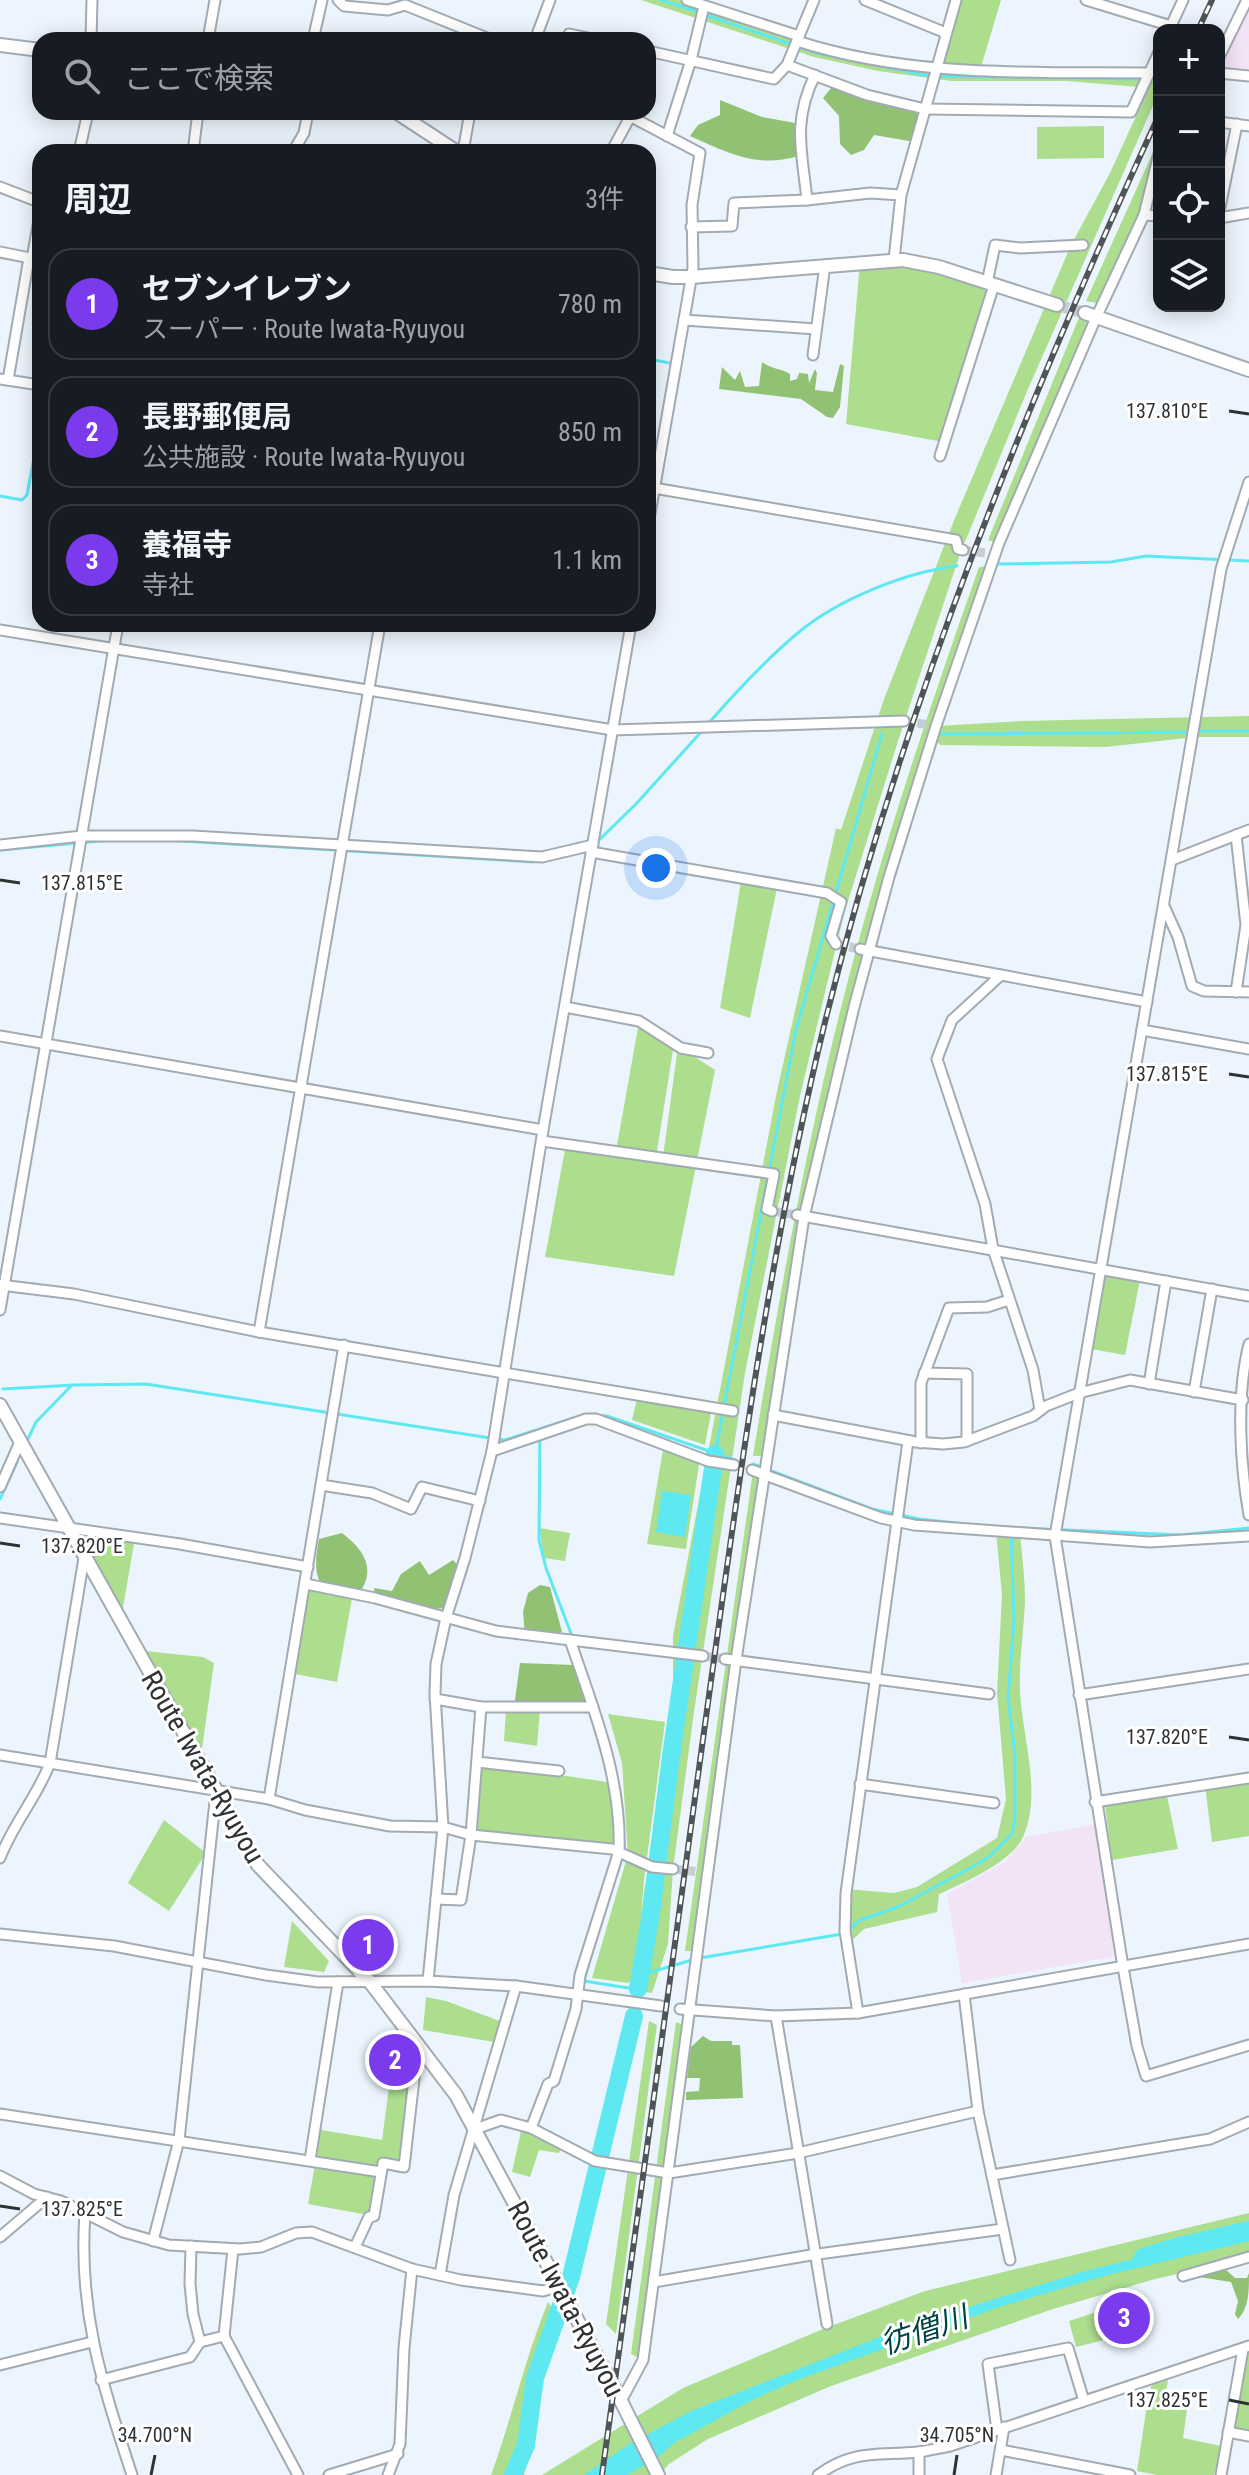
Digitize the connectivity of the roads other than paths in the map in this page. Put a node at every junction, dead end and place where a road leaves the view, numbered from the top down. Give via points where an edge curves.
1 (92, 0) edge
2 (215, 0) edge
3 (322, 0) edge
4 (338, 0) edge
5 (427, 0) edge
6 (550, 0) edge
7 (687, 0) edge
8 (814, 0) edge
9 (865, 0) edge
10 (956, 0) edge
11 (1086, 0) edge
12 (1183, 0) edge
13 (1247, 0) edge
14 (704, 6) junction
15 (424, 12) junction
16 (1158, 24) edge
17 (1172, 24) edge
18 (91, 32) edge
19 (209, 32) edge
20 (315, 32) edge
21 (470, 32) edge
22 (538, 32) edge
23 (946, 33) junction
24 (798, 38) junction
25 (0, 45) edge
26 (1225, 45) edge
27 (32, 49) edge
28 (656, 53) edge
29 (691, 60) junction
30 (787, 65) junction
31 (1153, 66) edge
32 (936, 70) junction
33 (1149, 73) junction
34 (1225, 74) edge
35 (815, 75) junction
36 (1249, 76) edge
37 (925, 109) junction
38 (86, 120) edge
39 (197, 120) edge
40 (306, 120) edge
41 (409, 120) edge
42 (468, 120) edge
43 (624, 120) edge
44 (637, 120) edge
45 (1225, 123) edge
46 (1237, 124) junction
47 (1249, 126) edge
48 (667, 136) junction
49 (81, 144) edge
50 (194, 144) edge
51 (298, 144) edge
52 (447, 144) edge
53 (462, 144) edge
54 (614, 144) edge
55 (1156, 168) edge
56 (1225, 183) edge
57 (0, 187) edge
58 (901, 195) junction
59 (32, 198) edge
60 (807, 200) junction
61 (1249, 213) edge
62 (1144, 215) junction
63 (1153, 216) edge
64 (1225, 217) edge
65 (691, 227) junction
66 (1083, 245) dead end
67 (0, 252) edge
68 (32, 259) edge
69 (894, 260) junction
70 (825, 265) junction
71 (32, 267) edge
72 (656, 274) edge
73 (691, 277) junction
74 (990, 284) junction
75 (1057, 305) tunnel mouth
76 (1091, 315) junction
77 (684, 320) junction
78 (816, 329) junction
79 (813, 355) dead end
80 (1249, 370) edge
81 (4, 379) edge
82 (32, 384) edge
83 (940, 456) dead end
84 (656, 463) edge
85 (1249, 482) edge
86 (656, 489) edge
87 (963, 550) tunnel mouth
88 (0, 630) edge
89 (117, 632) edge
90 (379, 632) edge
91 (630, 632) edge
92 (115, 648) junction
93 (369, 690) junction
94 (904, 721) tunnel mouth
95 (613, 730) junction
96 (1249, 830) edge
97 (1236, 835) junction
98 (82, 836) junction
99 (0, 845) edge
100 (344, 846) junction
101 (592, 848) junction
102 (1172, 860) junction
103 (1164, 906) junction
104 (1247, 925) edge
105 (836, 944) dead end
106 (865, 950) junction
107 (1001, 975) junction
108 (1236, 992) junction
109 (1249, 992) edge
110 (1147, 1002) junction
111 (565, 1007) junction
112 (1142, 1030) junction
113 (0, 1036) edge
114 (47, 1044) junction
115 (1249, 1049) edge
116 (708, 1053) dead end
117 (303, 1089) junction
118 (543, 1130) junction
119 (542, 1141) junction
120 (772, 1211) dead end
121 (801, 1216) junction
122 (993, 1249) junction
123 (1101, 1269) junction
124 (1166, 1281) junction
125 (2, 1285) edge
126 (1212, 1289) junction
127 (1249, 1296) edge
128 (1009, 1300) junction
129 (0, 1310) edge
130 (259, 1332) junction
131 (1249, 1344) edge
132 (344, 1345) junction
133 (504, 1371) junction
134 (924, 1373) junction
135 (1149, 1384) junction
136 (1194, 1392) junction
137 (1079, 1393) junction
138 (1243, 1400) junction
139 (0, 1405) edge
140 (1040, 1410) junction
141 (733, 1411) dead end
142 (773, 1415) junction
143 (908, 1441) junction
144 (967, 1441) junction
145 (20, 1442) junction
146 (921, 1443) junction
147 (492, 1451) junction
148 (734, 1465) dead end
149 (752, 1470) dead end
150 (763, 1475) junction
151 (321, 1485) junction
152 (0, 1487) edge
153 (480, 1501) junction
154 (1249, 1515) edge
155 (0, 1518) edge
156 (897, 1522) junction
157 (68, 1528) junction
158 (1055, 1536) junction
159 (1249, 1536) edge
160 (84, 1558) junction
161 (308, 1567) junction
162 (306, 1584) junction
163 (446, 1618) junction
164 (570, 1640) junction
165 (703, 1656) tunnel mouth
166 (725, 1659) tunnel mouth
167 (736, 1660) junction
168 (1249, 1669) edge
169 (874, 1679) junction
170 (989, 1694) dead end
171 (1079, 1695) junction
172 (435, 1699) junction
173 (481, 1707) junction
174 (593, 1707) junction
175 (0, 1755) edge
176 (477, 1762) junction
177 (50, 1763) junction
178 (559, 1771) dead end
179 (1249, 1778) edge
180 (860, 1784) junction
181 (216, 1792) junction
182 (269, 1799) junction
183 (1095, 1802) junction
184 (994, 1803) dead end
185 (443, 1827) junction
186 (471, 1835) junction
187 (619, 1851) junction
188 (0, 1858) edge
189 (673, 1869) tunnel mouth
190 (436, 1899) junction
191 (0, 1934) edge
192 (1249, 1944) edge
193 (199, 1963) junction
194 (1123, 1967) junction
195 (428, 1981) junction
196 (338, 1982) junction
197 (370, 1982) junction
198 (516, 1986) junction
199 (578, 1994) junction
200 (964, 1994) junction
201 (661, 2006) dead end
202 (685, 2009) junction
203 (858, 2013) junction
204 (776, 2016) junction
205 (418, 2044) junction
206 (1249, 2045) edge
207 (978, 2111) junction
208 (0, 2114) edge
209 (1249, 2122) edge
210 (531, 2128) junction
211 (475, 2129) junction
212 (179, 2140) junction
213 (798, 2153) junction
214 (310, 2160) junction
215 (381, 2172) junction
216 (669, 2173) junction
217 (992, 2175) junction
218 (0, 2176) edge
219 (47, 2197) junction
220 (85, 2213) junction
221 (1003, 2229) junction
222 (0, 2237) edge
223 (153, 2241) junction
224 (191, 2246) junction
225 (355, 2247) junction
226 (233, 2249) junction
227 (817, 2255) junction
228 (1249, 2257) edge
229 (1010, 2260) dead end
230 (412, 2269) junction
231 (440, 2275) junction
232 (1183, 2276) dead end
233 (654, 2282) junction
234 (559, 2286) junction
235 (827, 2324) dead end
236 (224, 2336) junction
237 (92, 2342) junction
238 (200, 2342) junction
239 (1246, 2348) edge
240 (0, 2365) edge
241 (101, 2380) junction
242 (621, 2401) junction
243 (1084, 2401) junction
244 (1000, 2428) junction
245 (1228, 2432) junction
246 (1249, 2436) edge
247 (1001, 2450) junction
248 (919, 2452) junction
249 (398, 2454) junction
250 (656, 2474) edge
251 (132, 2475) edge
252 (298, 2475) edge
253 (329, 2475) edge
254 (388, 2475) edge
255 (818, 2475) edge
256 (919, 2475) edge
257 (996, 2475) edge
258 (1130, 2475) edge
259 (1221, 2475) edge

1 - 18 street
2 - 19 street
3 - 20 street
4 - 15 street via 344,6 388,10 405,5
5 - 15 street
6 - 22 street
7 - 14 street
8 - 24 street
9 - 23 street
10 - 23 street
11 - 16 street
12 - 17 street
13 - 26 street
14 - 24 street
14 - 29 street
15 - 21 street
23 - 32 street
24 - 30 street
24 - 32 street via 828,51
25 - 27 main road
28 - 29 street
29 - 30 street via 774,79
29 - 48 street
30 - 35 street
31 - 33 street
32 - 33 street
32 - 37 street
33 - 37 street via 1131,112
34 - 36 street
35 - 37 street
35 - 60 street via 799,123
37 - 58 street
38 - 49 street
39 - 50 street
40 - 51 street
41 - 52 main road
42 - 53 street
43 - 54 street
44 - 48 street
45 - 46 street
46 - 47 street
46 - 56 street
48 - 65 street via 700,153
55 - 62 street
57 - 59 street
58 - 60 street
58 - 69 street
60 - 65 street via 734,203 732,226
61 - 64 street
62 - 63 street
62 - 76 street
65 - 73 street
66 - 74 street via 995,245
67 - 68 street
69 - 70 main road
69 - 74 main road via 939,267
70 - 73 main road
70 - 78 street
71 - 81 street
72 - 73 main road
73 - 77 street
74 - 75 main road
74 - 83 street
76 - 80 main road
76 - 106 street via 990,554
77 - 78 street
77 - 84 street
78 - 79 street
81 - 82 street
85 - 102 street via 1221,569
86 - 87 street via 956,540
88 - 92 street
89 - 92 street
90 - 93 street
91 - 95 street
92 - 93 street
92 - 98 street
93 - 95 street
93 - 100 street
94 - 95 street
95 - 101 street
96 - 97 street
97 - 102 street
97 - 104 street
98 - 99 street
98 - 100 street via 193,836
98 - 114 street
100 - 101 street via 542,857
100 - 117 street
101 - 105 street via 827,893 841,902 831,936
101 - 111 street
102 - 103 street
103 - 108 street via 1192,986
103 - 110 street
104 - 108 street
106 - 107 street
106 - 121 street
107 - 110 street
107 - 122 street via 952,1020 937,1059 985,1204
108 - 109 street
110 - 112 street
111 - 116 street via 639,1021 681,1048
111 - 118 street
112 - 115 street
112 - 123 street
113 - 114 street
114 - 117 street
114 - 125 street
117 - 118 street
117 - 130 street
118 - 119 street
119 - 120 street via 774,1174 767,1209
119 - 133 street
121 - 122 street
121 - 142 street
122 - 123 street
122 - 128 street
123 - 124 street
123 - 137 street
124 - 126 street
124 - 135 street
125 - 129 street
125 - 130 street via 74,1294
126 - 127 street
126 - 136 street
128 - 134 street via 987,1307 949,1308
128 - 140 street via 1033,1370
130 - 132 street
131 - 138 street
132 - 133 street
132 - 151 street
133 - 141 street
133 - 147 street
134 - 144 street via 967,1374
134 - 146 street
135 - 136 street
135 - 137 street via 1130,1380
136 - 138 street
137 - 140 street
137 - 158 street
138 - 154 street via 1243,1480
139 - 145 main road, Route Iwata-Ryuyou
140 - 144 street
142 - 143 street
142 - 150 street
143 - 146 street
143 - 156 street
144 - 146 street
145 - 152 street
145 - 157 main road, Route Iwata-Ryuyou
147 - 148 street via 596,1419 708,1461
147 - 153 street
149 - 150 street
150 - 156 street
150 - 167 street
151 - 153 street via 372,1493 411,1509 422,1487
151 - 161 street
153 - 163 street
155 - 157 street
156 - 158 street
156 - 169 street
157 - 160 main road, Route Iwata-Ryuyou
157 - 161 street
158 - 159 street via 1150,1542
158 - 171 street
160 - 177 street
160 - 181 main road, Route Iwata-Ryuyou
161 - 162 street
162 - 163 street
162 - 182 street
163 - 164 street via 496,1631
163 - 172 street
164 - 165 street
164 - 174 street
166 - 167 street
167 - 169 street
167 - 202 street
168 - 171 street
169 - 170 street
169 - 180 street
171 - 183 street
172 - 173 street
172 - 185 street
173 - 174 street
173 - 176 street
174 - 187 street via 609,1757
175 - 177 street
176 - 178 street
176 - 186 street
177 - 181 street
177 - 188 street
179 - 183 street
180 - 184 street
180 - 203 street via 845,1931
181 - 182 street
181 - 193 street
181 - 197 main road, Route Iwata-Ryuyou via 258,1865
182 - 185 street via 390,1826
183 - 194 street
185 - 186 street
185 - 190 street
186 - 187 street
186 - 190 street via 461,1900
187 - 189 street via 652,1867
187 - 199 street
190 - 195 street
191 - 193 street via 114,1946
192 - 194 street
193 - 196 street
193 - 212 street
194 - 200 street
194 - 206 street via 1146,2076
195 - 197 street
195 - 198 street
196 - 197 street
196 - 214 street
197 - 205 main road, Route Iwata-Ryuyou
198 - 199 street
198 - 211 street
199 - 201 street
199 - 210 street via 554,2081 548,2084
200 - 203 street
200 - 207 street
202 - 204 street
202 - 216 street
203 - 204 street
204 - 213 street
205 - 211 main road, Route Iwata-Ryuyou
205 - 215 street via 404,2167 383,2163
207 - 213 street
207 - 217 street
208 - 212 street
209 - 217 street via 1210,2139
210 - 211 street via 501,2120
210 - 216 street via 595,2161
211 - 231 street via 454,2195
211 - 234 main road, Route Iwata-Ryuyou
212 - 214 street
212 - 223 street
213 - 216 street
213 - 227 street
214 - 215 street
215 - 225 street via 374,2216
216 - 233 street
217 - 221 street
218 - 219 street
219 - 220 street
219 - 222 street
220 - 223 street
220 - 237 street via 84,2291
221 - 227 street
221 - 229 street
223 - 224 street
224 - 226 street
224 - 238 street via 190,2284
225 - 226 street via 312,2232
225 - 230 street
226 - 236 street
227 - 233 street
227 - 235 street
228 - 232 street
230 - 231 street
230 - 249 street
231 - 234 street via 543,2291
233 - 242 street via 643,2360
234 - 242 main road, Route Iwata-Ryuyou
236 - 238 street
236 - 252 street
237 - 240 street
237 - 241 street
238 - 241 street via 190,2357
239 - 243 street
239 - 245 street
241 - 251 street
242 - 250 main road, Route Iwata-Ryuyou
243 - 244 street
243 - 244 street via 1068,2348 988,2364
244 - 247 street
244 - 248 street
245 - 246 street
245 - 259 street
247 - 257 street
247 - 258 street
248 - 255 street via 849,2457
248 - 256 street
249 - 253 street
249 - 254 street

